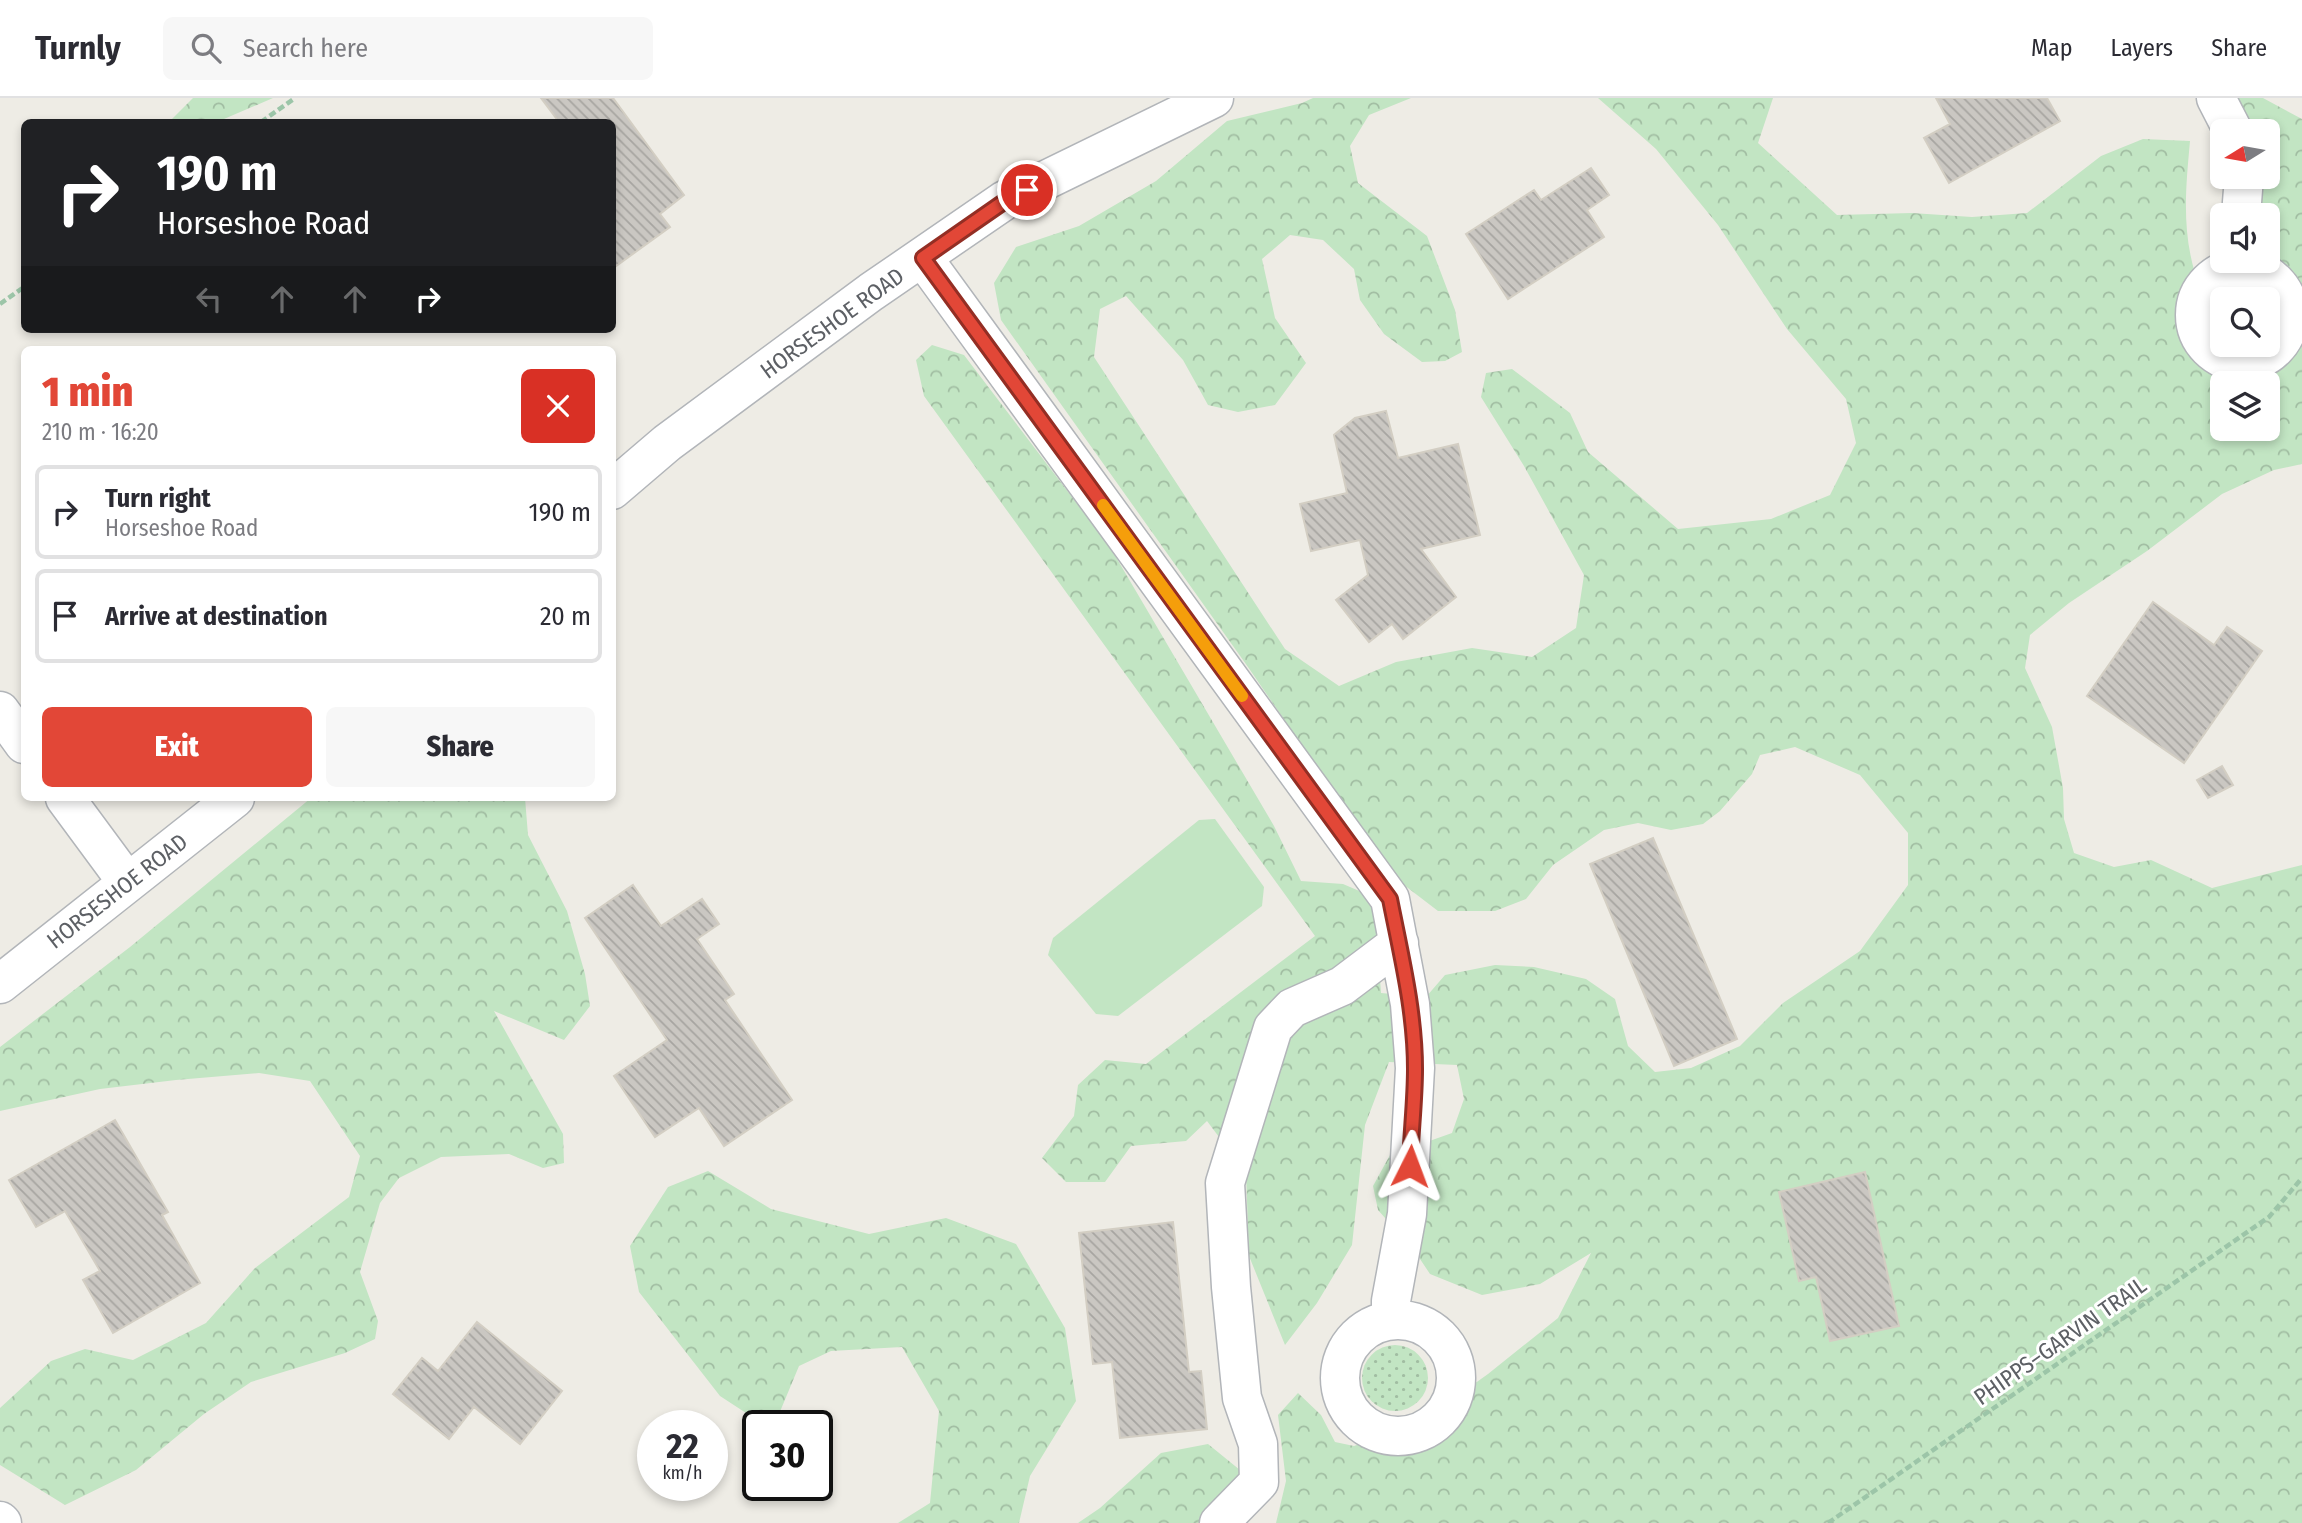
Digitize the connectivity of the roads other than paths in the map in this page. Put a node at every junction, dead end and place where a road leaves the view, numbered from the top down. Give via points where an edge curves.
1 (1214, 98) edge
2 (2216, 98) edge
3 (2227, 119) edge
4 (923, 258) junction
5 (616, 487) edge
6 (0, 711) edge
7 (21, 740) edge
8 (67, 801) edge
9 (230, 801) edge
10 (127, 882) junction
11 (1399, 943) junction
12 (0, 984) edge
13 (1391, 1320) dead end
14 (1219, 1523) edge

1 - 4 street, HORSESHOE ROAD via 1005,201
2 - 3 street
4 - 5 street, HORSESHOE ROAD via 667,443
4 - 11 street via 1390,899
6 - 7 street
8 - 10 street
9 - 10 street, HORSESHOE ROAD
10 - 12 street, HORSESHOE ROAD
11 - 13 street via 1415,1068 1407,1214
11 - 14 street via 1342,986 1292,1008 1273,1028 1265,1052 1225,1183 1242,1398 1258,1444 1259,1482

